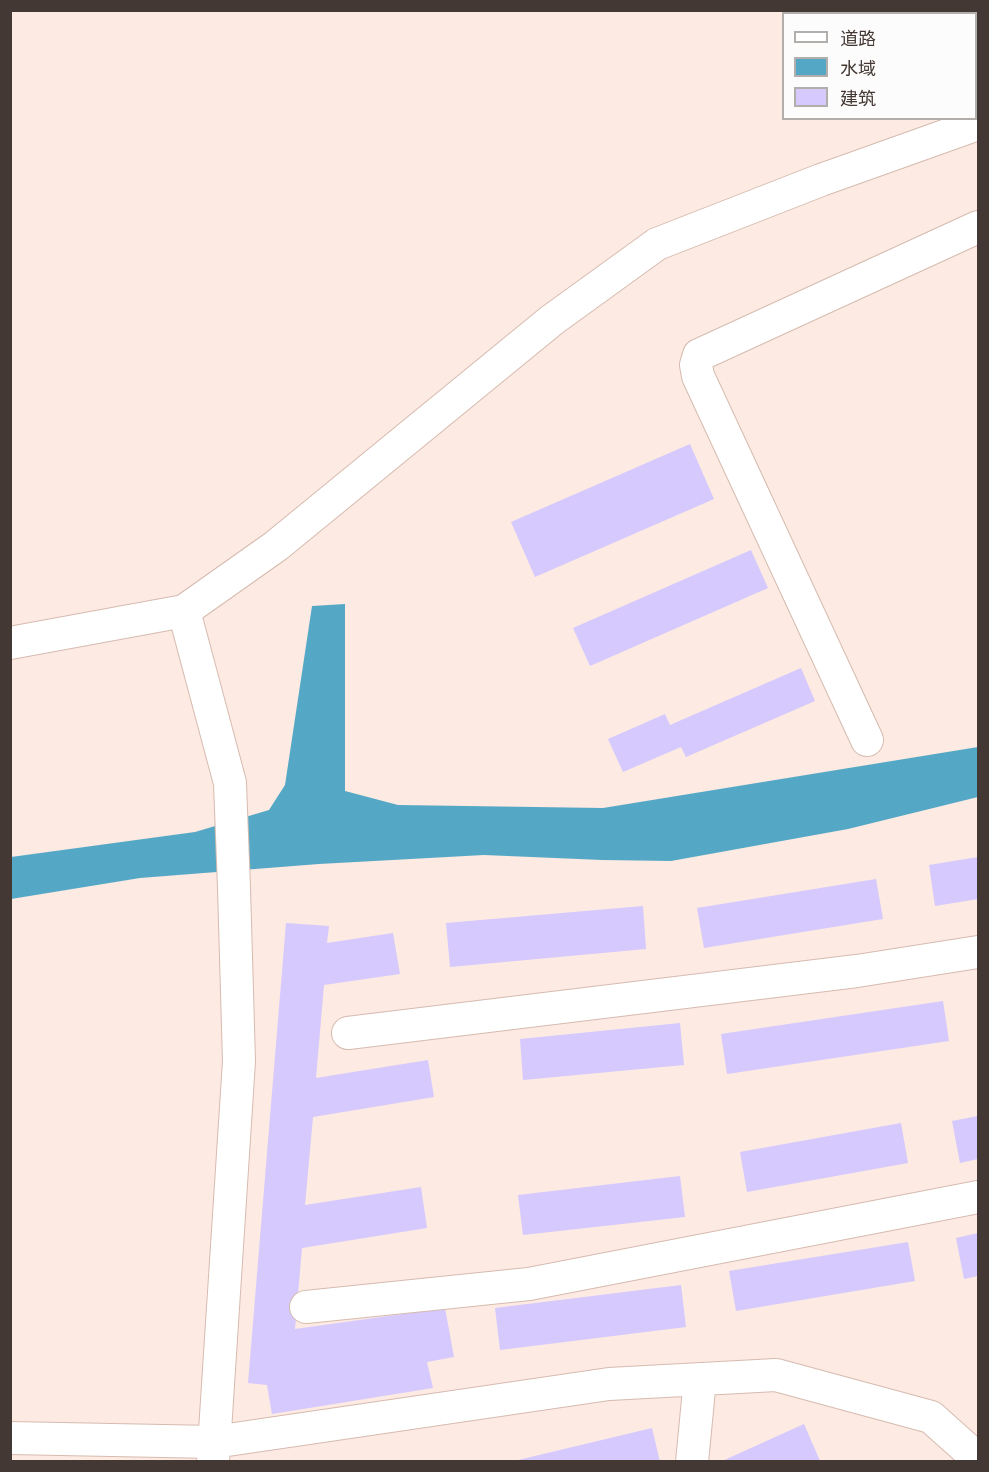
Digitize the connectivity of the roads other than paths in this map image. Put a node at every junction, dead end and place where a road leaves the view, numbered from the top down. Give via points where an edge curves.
1 (978, 124) edge
2 (978, 227) edge
3 (184, 611) junction
4 (10, 643) edge
5 (867, 740) dead end
6 (978, 952) edge
7 (348, 1033) dead end
8 (978, 1197) edge
9 (306, 1307) dead end
10 (700, 1379) junction
11 (10, 1438) edge
12 (214, 1452) edge
13 (978, 1459) edge
14 (692, 1461) edge

1 - 3 street via 657,244 552,320 276,546
2 - 5 street via 699,355 696,365
3 - 4 street
3 - 12 street via 230,783 234,888 239,1061
6 - 7 street via 857,971
8 - 9 street via 529,1284
10 - 12 street via 609,1384
10 - 13 street via 776,1375 931,1417
10 - 14 street
11 - 12 street

